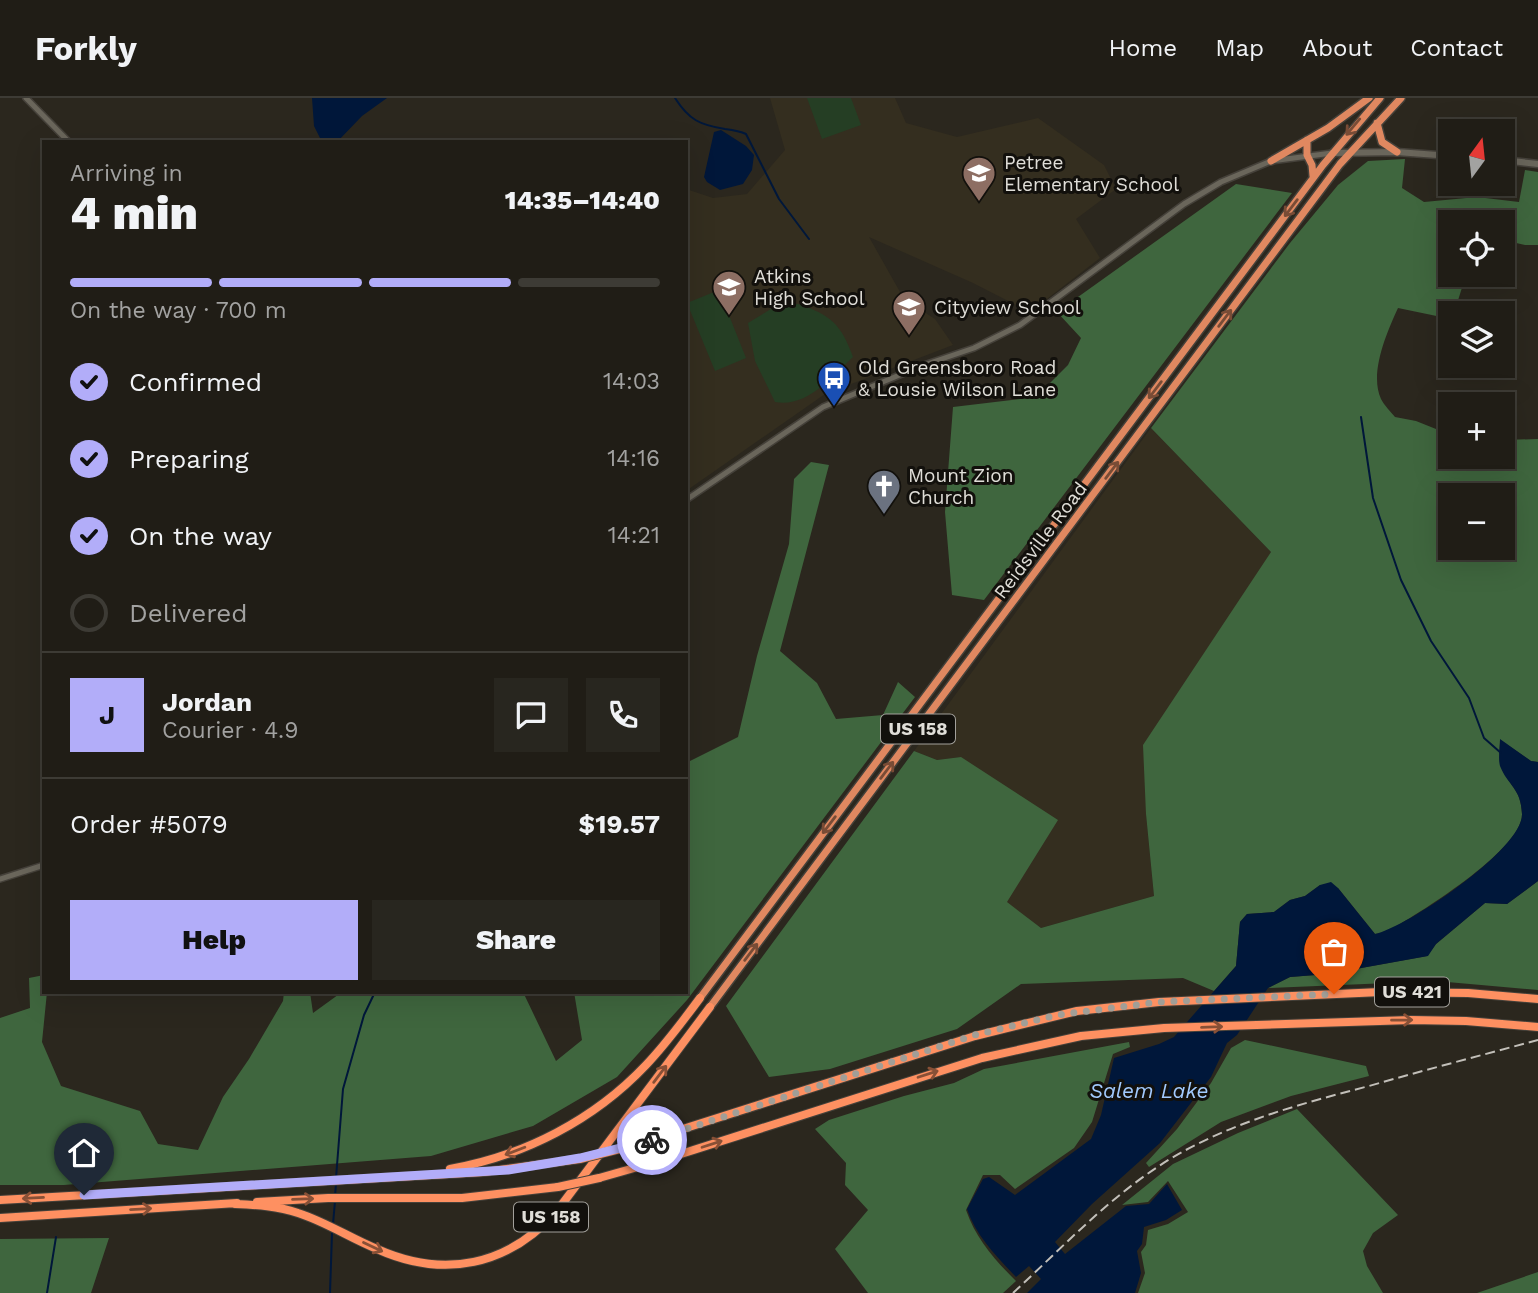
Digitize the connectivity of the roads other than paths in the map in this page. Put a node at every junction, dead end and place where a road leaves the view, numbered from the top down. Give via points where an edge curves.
1 (26, 98) edge
2 (1369, 98) edge
3 (1380, 98) edge
4 (1401, 98) edge
5 (1377, 123) junction
6 (67, 140) edge
7 (1307, 140) junction
8 (1351, 152) junction
9 (1397, 152) junction
10 (1332, 153) junction
11 (1438, 155) edge
12 (1307, 156) junction
13 (1271, 161) junction
14 (1516, 161) edge
15 (1538, 164) edge
16 (1313, 178) junction
17 (688, 499) edge
18 (42, 866) edge
19 (0, 879) edge
20 (700, 998) joint
21 (1538, 999) edge
22 (710, 1007) joint
23 (1537, 1027) edge
24 (419, 1175) junction
25 (0, 1200) edge
26 (235, 1204) junction
27 (0, 1218) edge

1 - 6 street
2 - 7 highway
3 -> 10 highway, Reidsville Road / US 158
4 - 5 highway, Reidsville Road / US 158
5 - 8 highway, Reidsville Road / US 158
5 - 9 highway via 1382,142
7 - 12 highway
7 - 13 highway
8 - 9 main road
8 - 10 main road
22 -> 8 highway, Reidsville Road / US 158
9 - 11 main road
10 - 12 street
10 - 16 highway, Reidsville Road / US 158
12 - 13 street
12 - 16 highway
13 - 17 street via 1197,195 1020,325 974,348 823,407
14 - 15 main road
16 -> 20 highway, Reidsville Road / US 158
18 - 19 street
20 -> 24 highway, US 158 via 648,1064 583,1118 512,1153
21 - 24 highway, US 421, bridge via 1442,992 1190,1000 1098,1008 1016,1024 620,1149 508,1170
26 -> 22 highway, US 158 via 300,1214 386,1253 423,1264 461,1264 499,1254 533,1235 557,1211
26 -> 23 highway, US 421, bridge via 319,1198 462,1198 558,1187 660,1161 1001,1052 1081,1036 1164,1028 1412,1020
24 -> 25 highway, US 421
27 -> 26 highway, US 421

